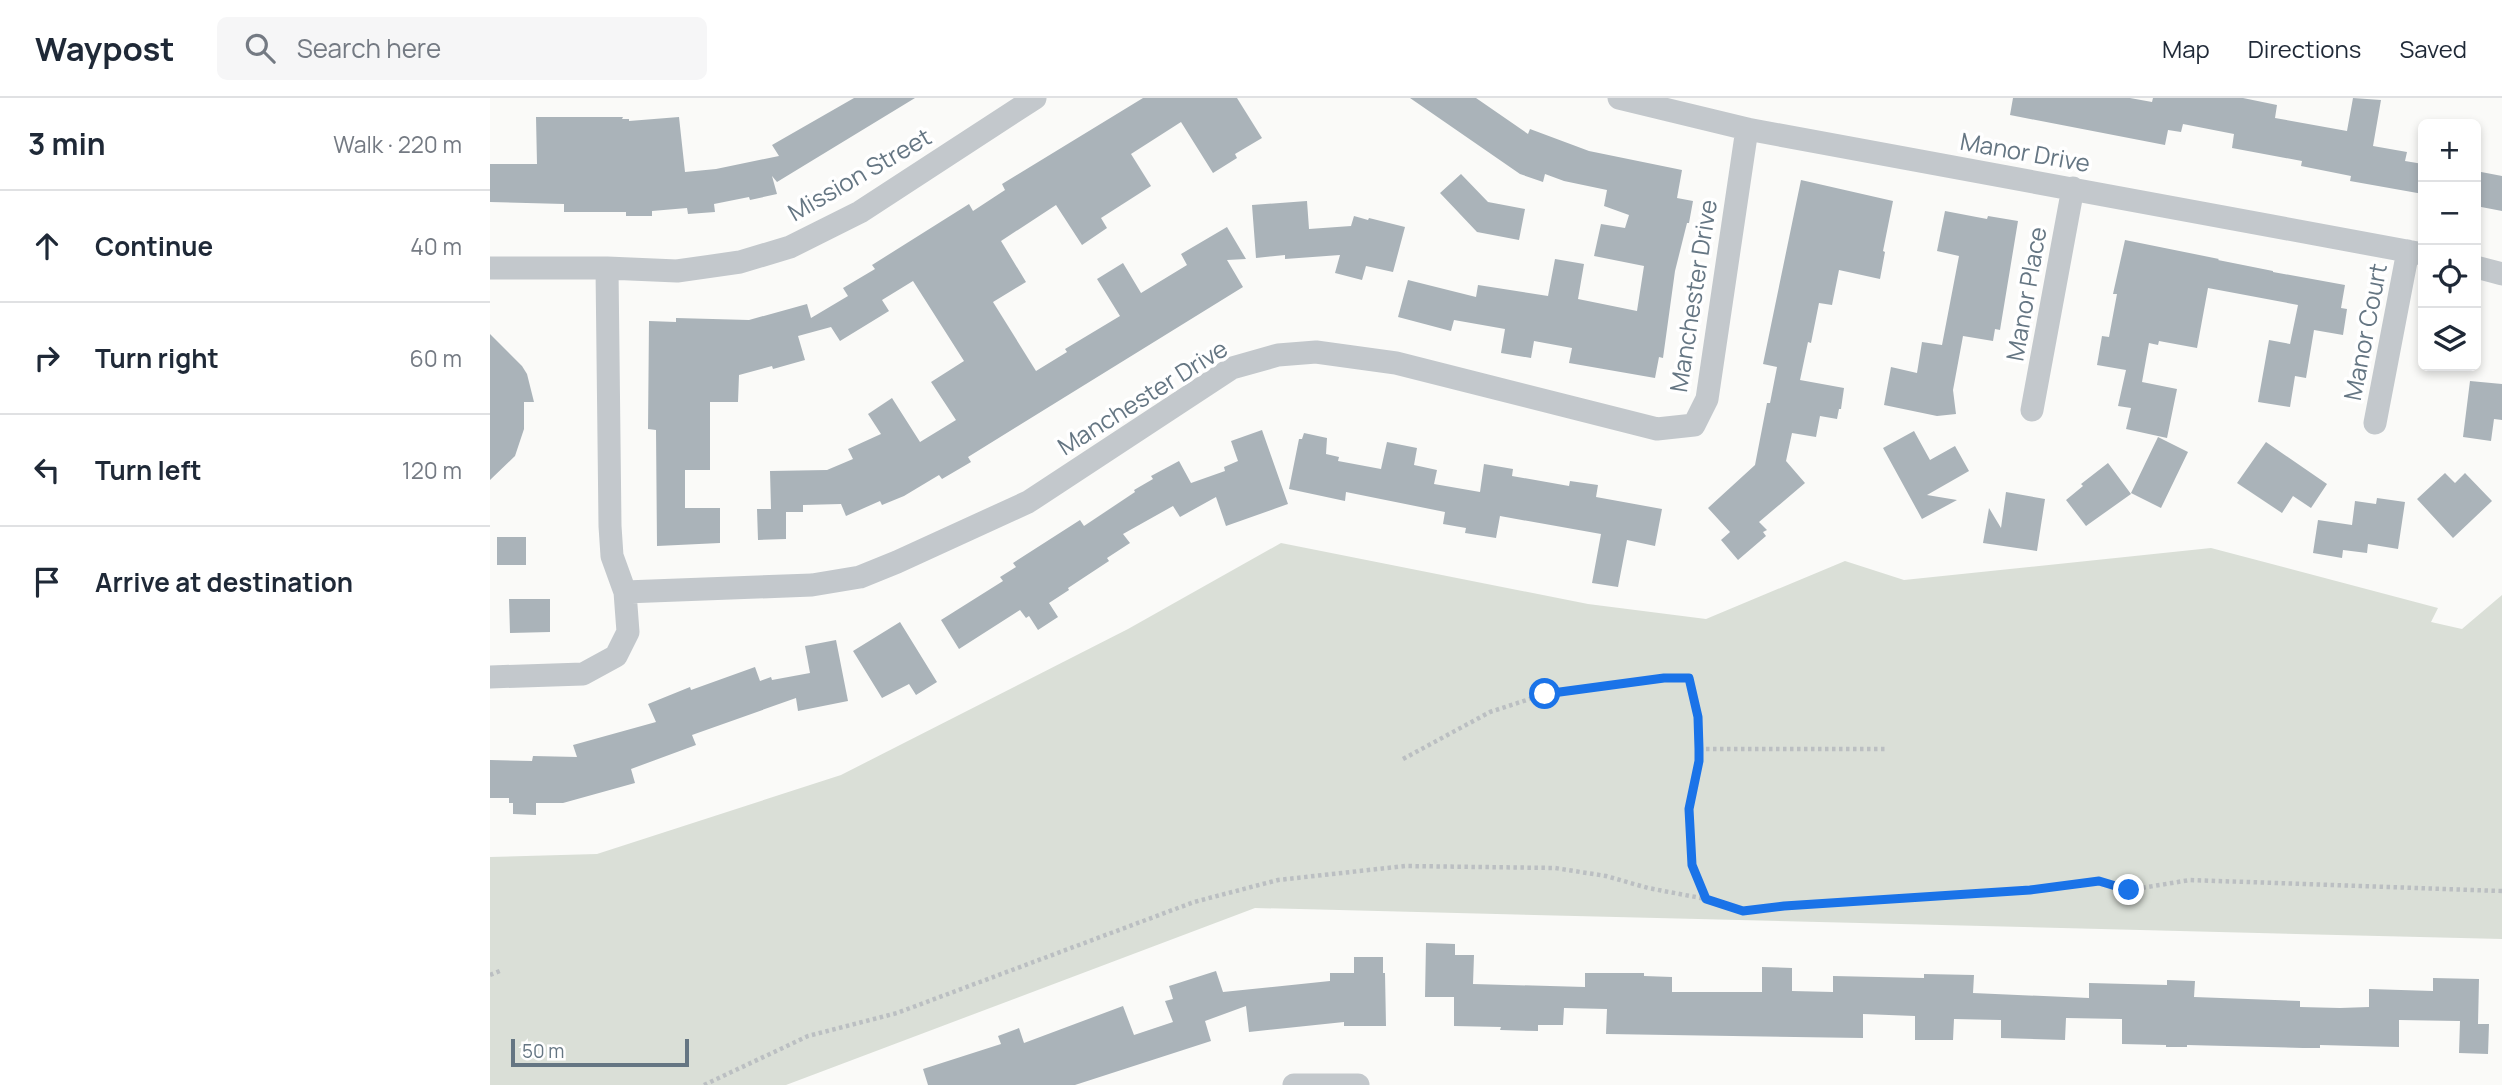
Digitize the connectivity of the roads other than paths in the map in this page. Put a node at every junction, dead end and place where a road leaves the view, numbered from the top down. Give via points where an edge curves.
1 (1035, 98) edge
2 (1619, 98) edge
3 (1747, 129) junction
4 (2073, 188) junction
5 (2416, 252) edge
6 (490, 268) edge
7 (607, 268) junction
8 (2481, 268) edge
9 (2502, 274) edge
10 (2032, 410) dead end
11 (2375, 423) dead end
12 (625, 592) junction
13 (490, 677) edge
14 (1294, 1085) edge
15 (1358, 1085) edge

1 - 7 street, Mission Street via 860,212 790,247 740,262 677,271
2 - 3 street, Manor Drive
3 - 4 street, Manor Drive
3 - 12 street, Manchester Drive via 1707,399 1693,425 1657,429 1396,363 1316,352 1278,355 1232,368 1028,502 860,577 812,585
4 - 5 street, Manor Drive
4 - 10 street, Manor Place
5 - 11 street, Manor Court
6 - 7 street, Mission Street
7 - 12 street via 610,526 612,556
8 - 9 street
12 - 13 street via 628,632 616,656 583,674
14 - 15 street

